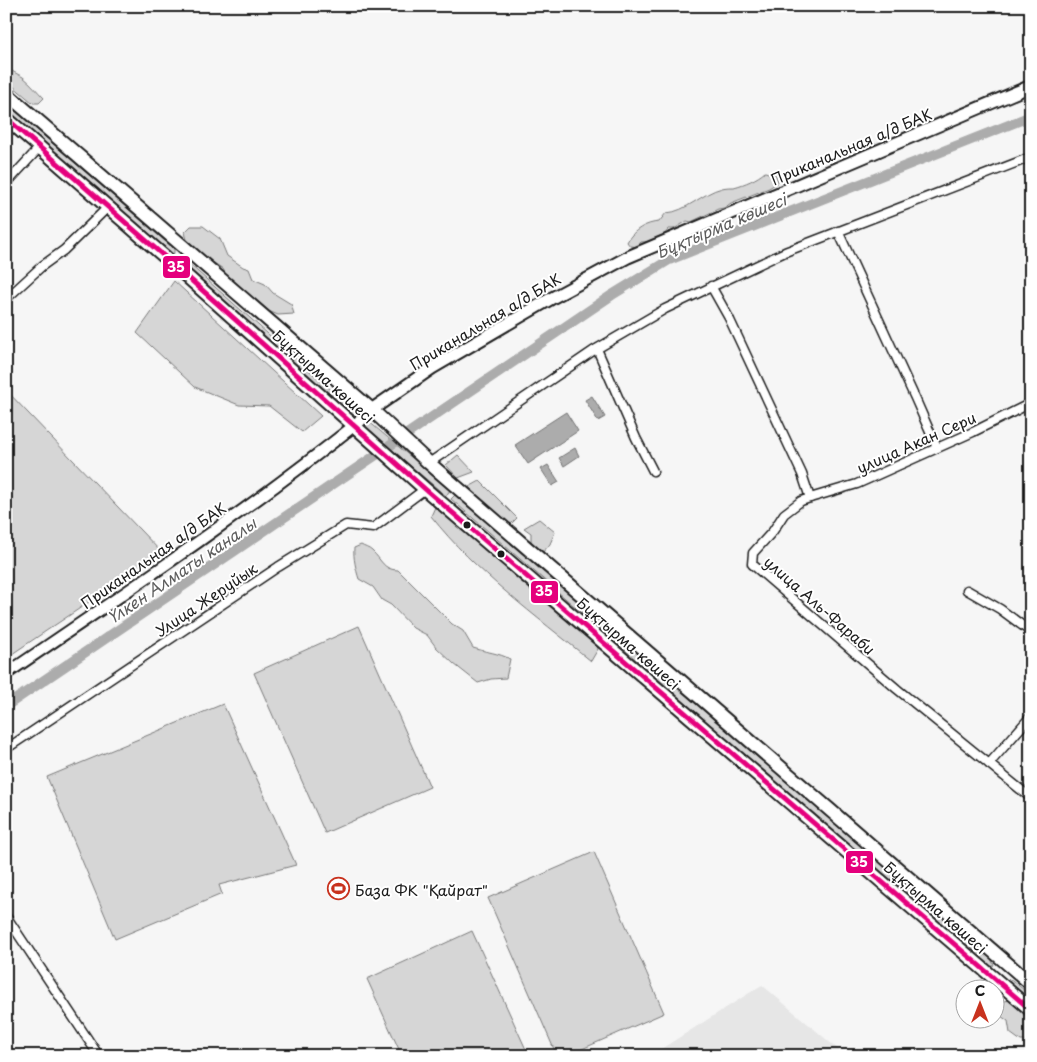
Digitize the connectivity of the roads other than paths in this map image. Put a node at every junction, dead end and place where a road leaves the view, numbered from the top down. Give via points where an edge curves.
1 (1031, 86) edge
2 (6, 93) edge
3 (6, 118) edge
4 (40, 147) junction
5 (1031, 156) edge
6 (6, 184) edge
7 (108, 207) junction
8 (838, 231) junction
9 (186, 250) junction
10 (174, 264) junction
11 (711, 286) junction
12 (6, 299) edge
13 (597, 349) junction
14 (1031, 403) edge
15 (372, 410) junction
16 (360, 429) junction
17 (937, 448) junction
18 (425, 460) junction
19 (653, 471) dead end
20 (425, 489) junction
21 (810, 498) junction
22 (967, 590) dead end
23 (1031, 632) edge
24 (6, 674) edge
25 (1031, 716) edge
26 (6, 749) edge
27 (989, 764) junction
28 (1031, 798) edge
29 (6, 916) edge
30 (1007, 964) junction
31 (994, 978) junction
32 (1031, 984) edge
33 (1031, 1010) edge
34 (99, 1056) edge

1 - 15 main road, Приканальная а/д БАК via 633,254 432,368
2 - 9 main road, Бұқтырма көшесі
3 - 4 main road, Бұқтырма көшесі
4 - 6 street
4 - 7 main road, Бұқтырма көшесі
5 - 8 street
7 - 10 main road, Бұқтырма көшесі
7 - 12 street
8 - 11 street
8 - 17 street
9 - 10 main road
9 - 15 main road, Бұқтырма көшесі
10 - 16 main road, Бұқтырма көшесі
11 - 13 street
11 - 21 street via 802,474
13 - 18 street
13 - 19 street
14 - 17 street, улица Акан Сери
15 - 16 main road, Приканальная а/д БАК
15 - 18 main road, Бұқтырма көшесі
16 - 20 main road, Бұқтырма көшесі
16 - 24 street, Приканальная а/д БАК
17 - 21 street, улица Акан Сери via 857,484
18 - 30 main road, Бұқтырма көшесі
20 - 26 street, Улица Жеруйык via 373,528 346,525 278,567
20 - 31 main road, Бұқтырма көшесі
21 - 27 street, улица Аль-Фараби via 784,514 753,553 752,564
22 - 23 street
25 - 27 street
27 - 28 street, улица Аль-Фараби
29 - 34 street
30 - 31 main road
30 - 32 main road, Бұқтырма көшесі
31 - 33 main road, Бұқтырма көшесі

